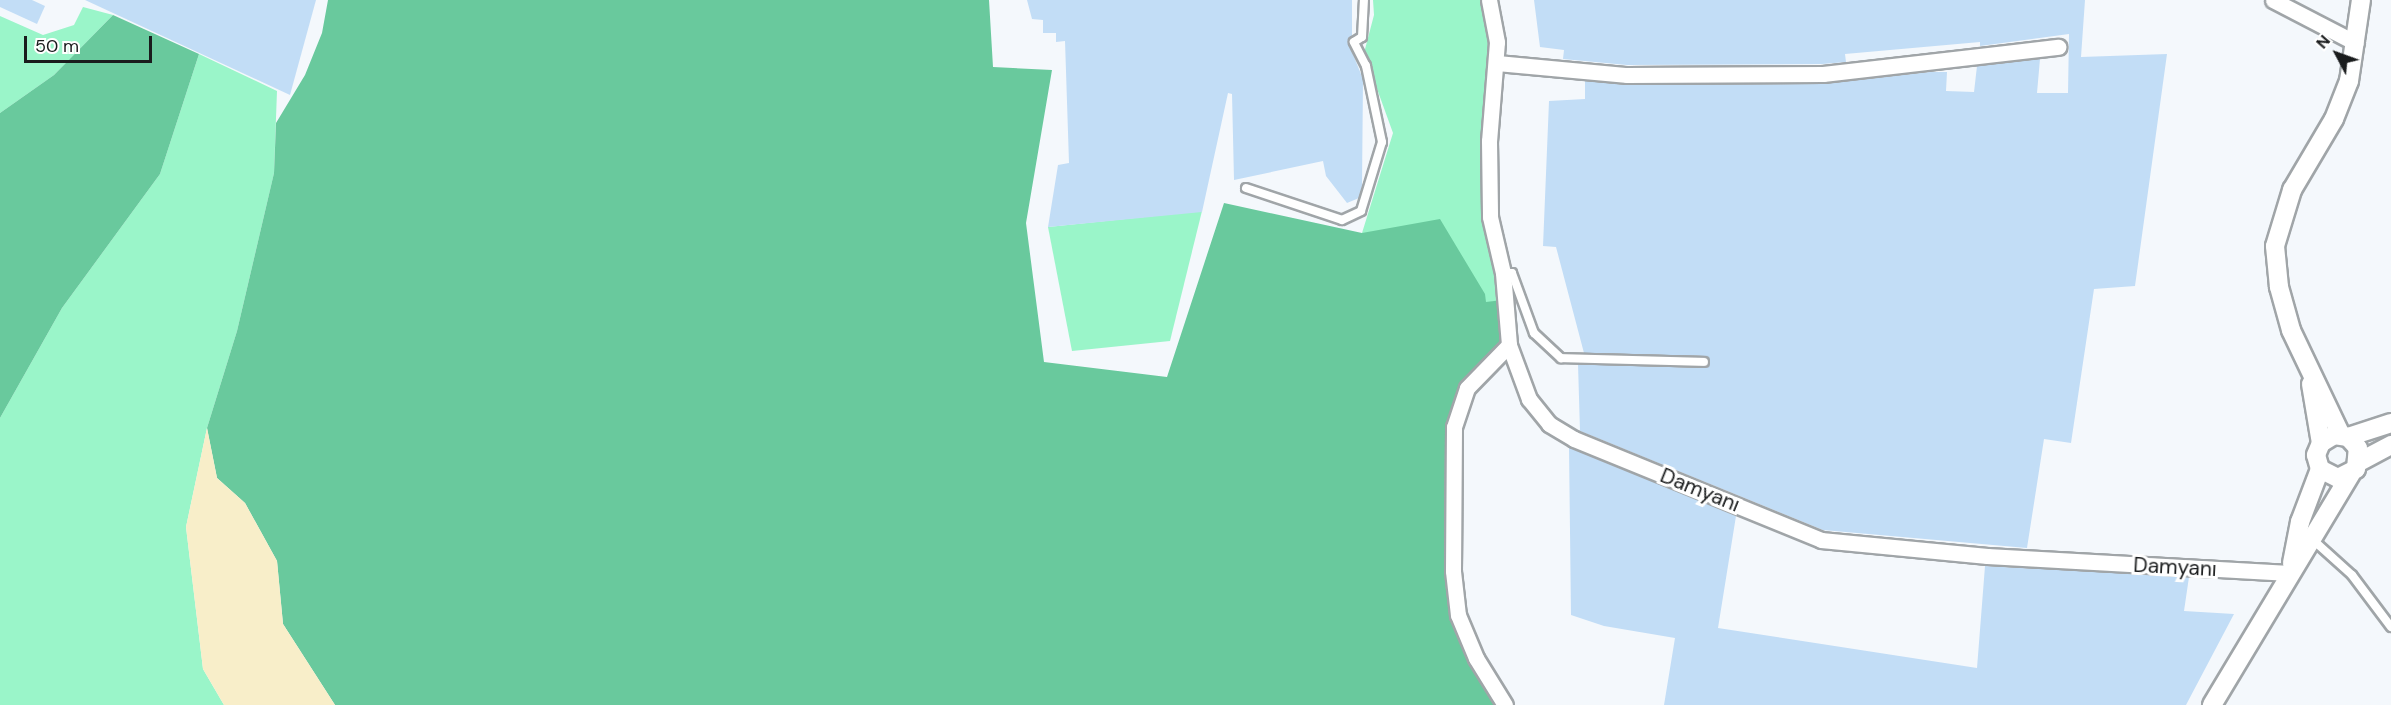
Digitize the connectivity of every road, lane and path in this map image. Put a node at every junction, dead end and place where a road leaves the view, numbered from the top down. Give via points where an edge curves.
1 (1364, 0) edge
2 (1489, 0) edge
3 (2273, 0) edge
4 (2361, 0) edge
5 (2356, 43) junction
6 (2058, 47) dead end
7 (1497, 63) junction
8 (1246, 189) dead end
9 (1503, 273) junction
10 (1509, 345) junction
11 (1704, 362) dead end
12 (2308, 366) junction
13 (2391, 423) edge
14 (2344, 436) junction
15 (2321, 442) junction
16 (2391, 445) edge
17 (2355, 468) junction
18 (2320, 469) junction
19 (2312, 539) junction
20 (2290, 573) junction
21 (2391, 627) edge
22 (1505, 705) edge
23 (2212, 705) edge

1 - 8 lane via 1362,37 1354,42 1366,66 1382,142 1361,211 1342,220
2 - 7 street, Damyanı
3 - 5 street
4 - 5 street
5 - 12 street via 2349,81 2334,119 2292,190 2275,246 2279,287 2291,330
6 - 7 street via 1823,74 1627,75
7 - 9 street, Damyanı via 1490,141 1490,217
9 - 10 street, Damyanı
9 - 11 lane via 1512,273 1534,333 1561,358
10 - 20 street, Damyanı via 1529,399 1549,424 1574,439 1821,540 1987,556
10 - 22 street via 1467,388 1458,406 1452,572 1458,615 1476,658
12 - 14 street
12 - 15 street
13 - 14 street
14 - 15 street
14 - 17 street via 2358,447
15 - 18 street via 2316,455
16 - 17 street
17 - 18 street via 2338,478
17 - 19 street
18 - 20 street via 2300,522
19 - 20 street
19 - 21 lane via 2352,575
20 - 23 street

